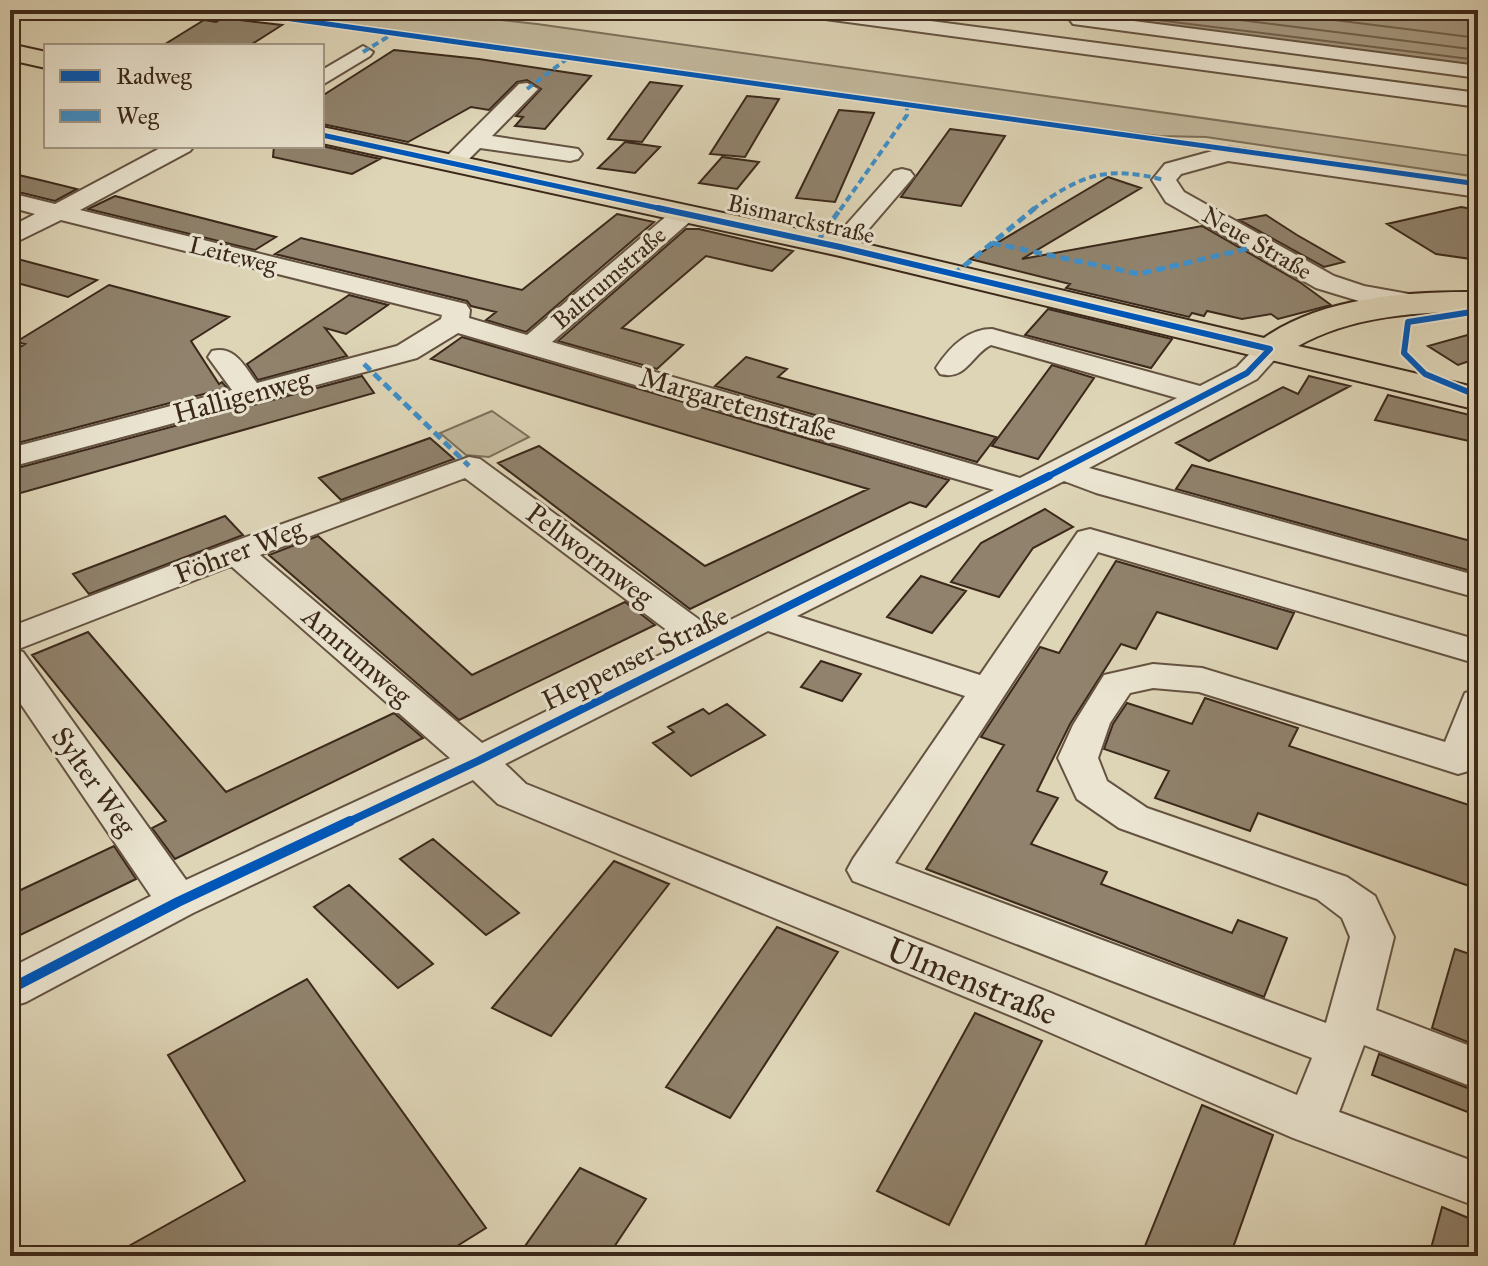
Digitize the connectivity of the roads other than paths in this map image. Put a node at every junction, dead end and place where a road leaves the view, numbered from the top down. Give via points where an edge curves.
1 (803, 10) edge
2 (1084, 15) edge
3 (1063, 44) junction
4 (10, 52) edge
5 (363, 52) dead end
6 (44, 60) edge
7 (1478, 72) edge
8 (10, 74) edge
9 (324, 78) edge
10 (44, 81) edge
11 (527, 89) dead end
12 (1478, 100) edge
13 (324, 135) edge
14 (178, 148) edge
15 (463, 151) junction
16 (570, 154) dead end
17 (902, 176) dead end
18 (1478, 190) edge
19 (10, 200) edge
20 (57, 212) junction
21 (685, 213) junction
22 (10, 237) edge
23 (840, 247) junction
24 (1450, 302) edge
25 (455, 316) junction
26 (533, 344) junction
27 (1270, 349) junction
28 (222, 357) dead end
29 (950, 368) dead end
30 (250, 394) junction
31 (1203, 396) junction
32 (1478, 399) edge
33 (10, 458) edge
34 (469, 466) joint
35 (1063, 470) junction
36 (1021, 488) junction
37 (236, 552) junction
38 (1478, 587) edge
39 (765, 618) junction
40 (10, 640) edge
41 (710, 645) junction
42 (1478, 652) edge
43 (10, 660) edge
44 (988, 691) junction
45 (1478, 702) edge
46 (478, 761) junction
47 (1468, 763) edge
48 (178, 902) junction
49 (10, 989) edge
50 (1344, 1034) junction
51 (1478, 1069) edge
52 (1310, 1123) junction
53 (1478, 1185) edge

1 - 3 street
2 - 3 street
2 - 7 street
3 - 12 street
4 - 6 main road
5 - 9 street
8 - 10 main road
11 - 15 street
13 - 15 main road, Bismarckstraße
14 - 20 street
15 - 16 street
15 - 21 main road, Bismarckstraße
17 - 23 street
18 - 24 street, Neue Straße via 1259,157 1221,156 1173,169 1164,180 1175,197 1325,282 1359,293
19 - 20 street, Leiteweg
20 - 22 street
20 - 25 street, Leiteweg
21 - 23 main road, Bismarckstraße
21 - 26 street, Baltrumstraße
23 - 27 main road, Bismarckstraße
24 - 27 main road, Heppenser Straße via 1332,320 1296,332
25 - 26 street, Margaretenstraße
25 - 30 street, Halligenweg via 407,352
26 - 36 street, Margaretenstraße
27 - 31 street, Heppenser Straße via 1247,373
27 - 32 main road, Bismarckstraße
28 - 30 street
29 - 31 street via 980,337 992,337
30 - 33 street, Halligenweg
31 - 35 street, Heppenser Straße
34 - 37 street, Föhrer Weg
34 - 41 street, Pellwormweg
35 - 36 street, Heppenser Straße
35 - 38 street
36 - 39 street, Heppenser Straße
37 - 40 street, Föhrer Weg
37 - 46 street, Amrumweg
39 - 41 street, Heppenser Straße
39 - 44 street
41 - 46 street, Heppenser Straße
42 - 44 street via 1090,539
43 - 48 street, Sylter Weg
44 - 50 street via 868,870
45 - 47 street
46 - 48 street, Heppenser Straße
46 - 52 street, Ulmenstraße via 512,794
47 - 50 street via 1202,680 1153,676 1117,684 1078,758 1091,789 1133,818 1332,888 1360,908 1372,937
48 - 49 street, Heppenser Straße
50 - 51 street
50 - 52 street
52 - 53 street, Ulmenstraße

